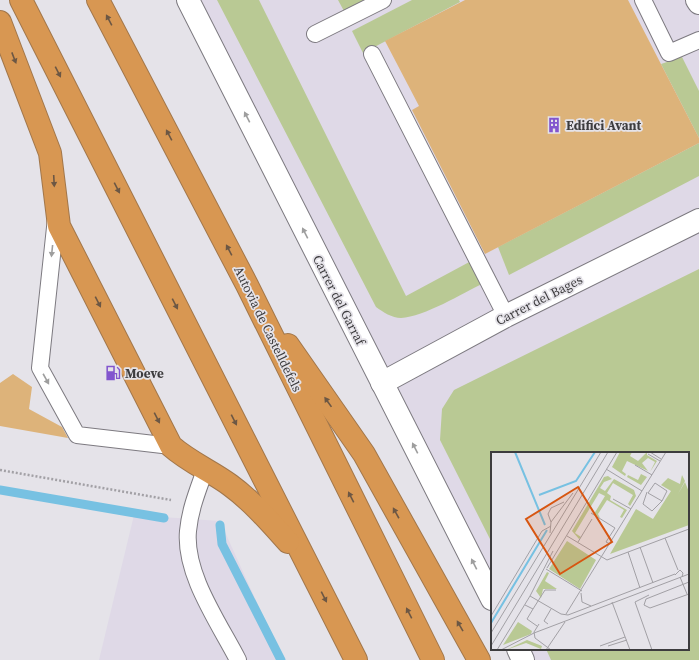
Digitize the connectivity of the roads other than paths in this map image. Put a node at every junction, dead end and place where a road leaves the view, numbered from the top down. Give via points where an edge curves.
1 (21, 0) edge
2 (98, 0) edge
3 (188, 0) edge
4 (383, 0) edge
5 (643, 0) edge
6 (697, 0) edge
7 (699, 3) edge
8 (0, 22) edge
9 (315, 34) dead end
10 (699, 40) edge
11 (372, 54) dead end
12 (56, 212) junction
13 (699, 220) edge
14 (247, 285) junction
15 (506, 316) junction
16 (382, 383) junction
17 (171, 446) junction
18 (205, 470) junction
19 (306, 562) junction
20 (491, 597) edge
21 (518, 650) edge
22 (238, 660) edge
23 (356, 660) edge
24 (433, 660) edge
25 (480, 660) edge
26 (523, 660) edge

1 -> 19 highway
14 -> 2 highway, Autovia de Castelldefels
16 -> 3 street, Carrer del Garraf
4 - 9 lane
5 - 10 lane via 669,54
6 - 7 street
8 -> 12 highway via 50,153
11 - 15 lane
12 -> 17 highway via 59,226
12 -> 17 lane via 40,368 77,435
13 - 15 street, Carrer del Bages
24 -> 14 highway, Autovia de Castelldefels
25 -> 14 highway via 364,454
15 - 16 street, Carrer del Bages
20 -> 16 street, Carrer del Garraf
17 - 18 highway via 187,460
18 - 19 highway via 248,499
18 - 22 lane via 193,504 188,532 190,560 200,588
19 -> 23 highway
21 - 26 street

